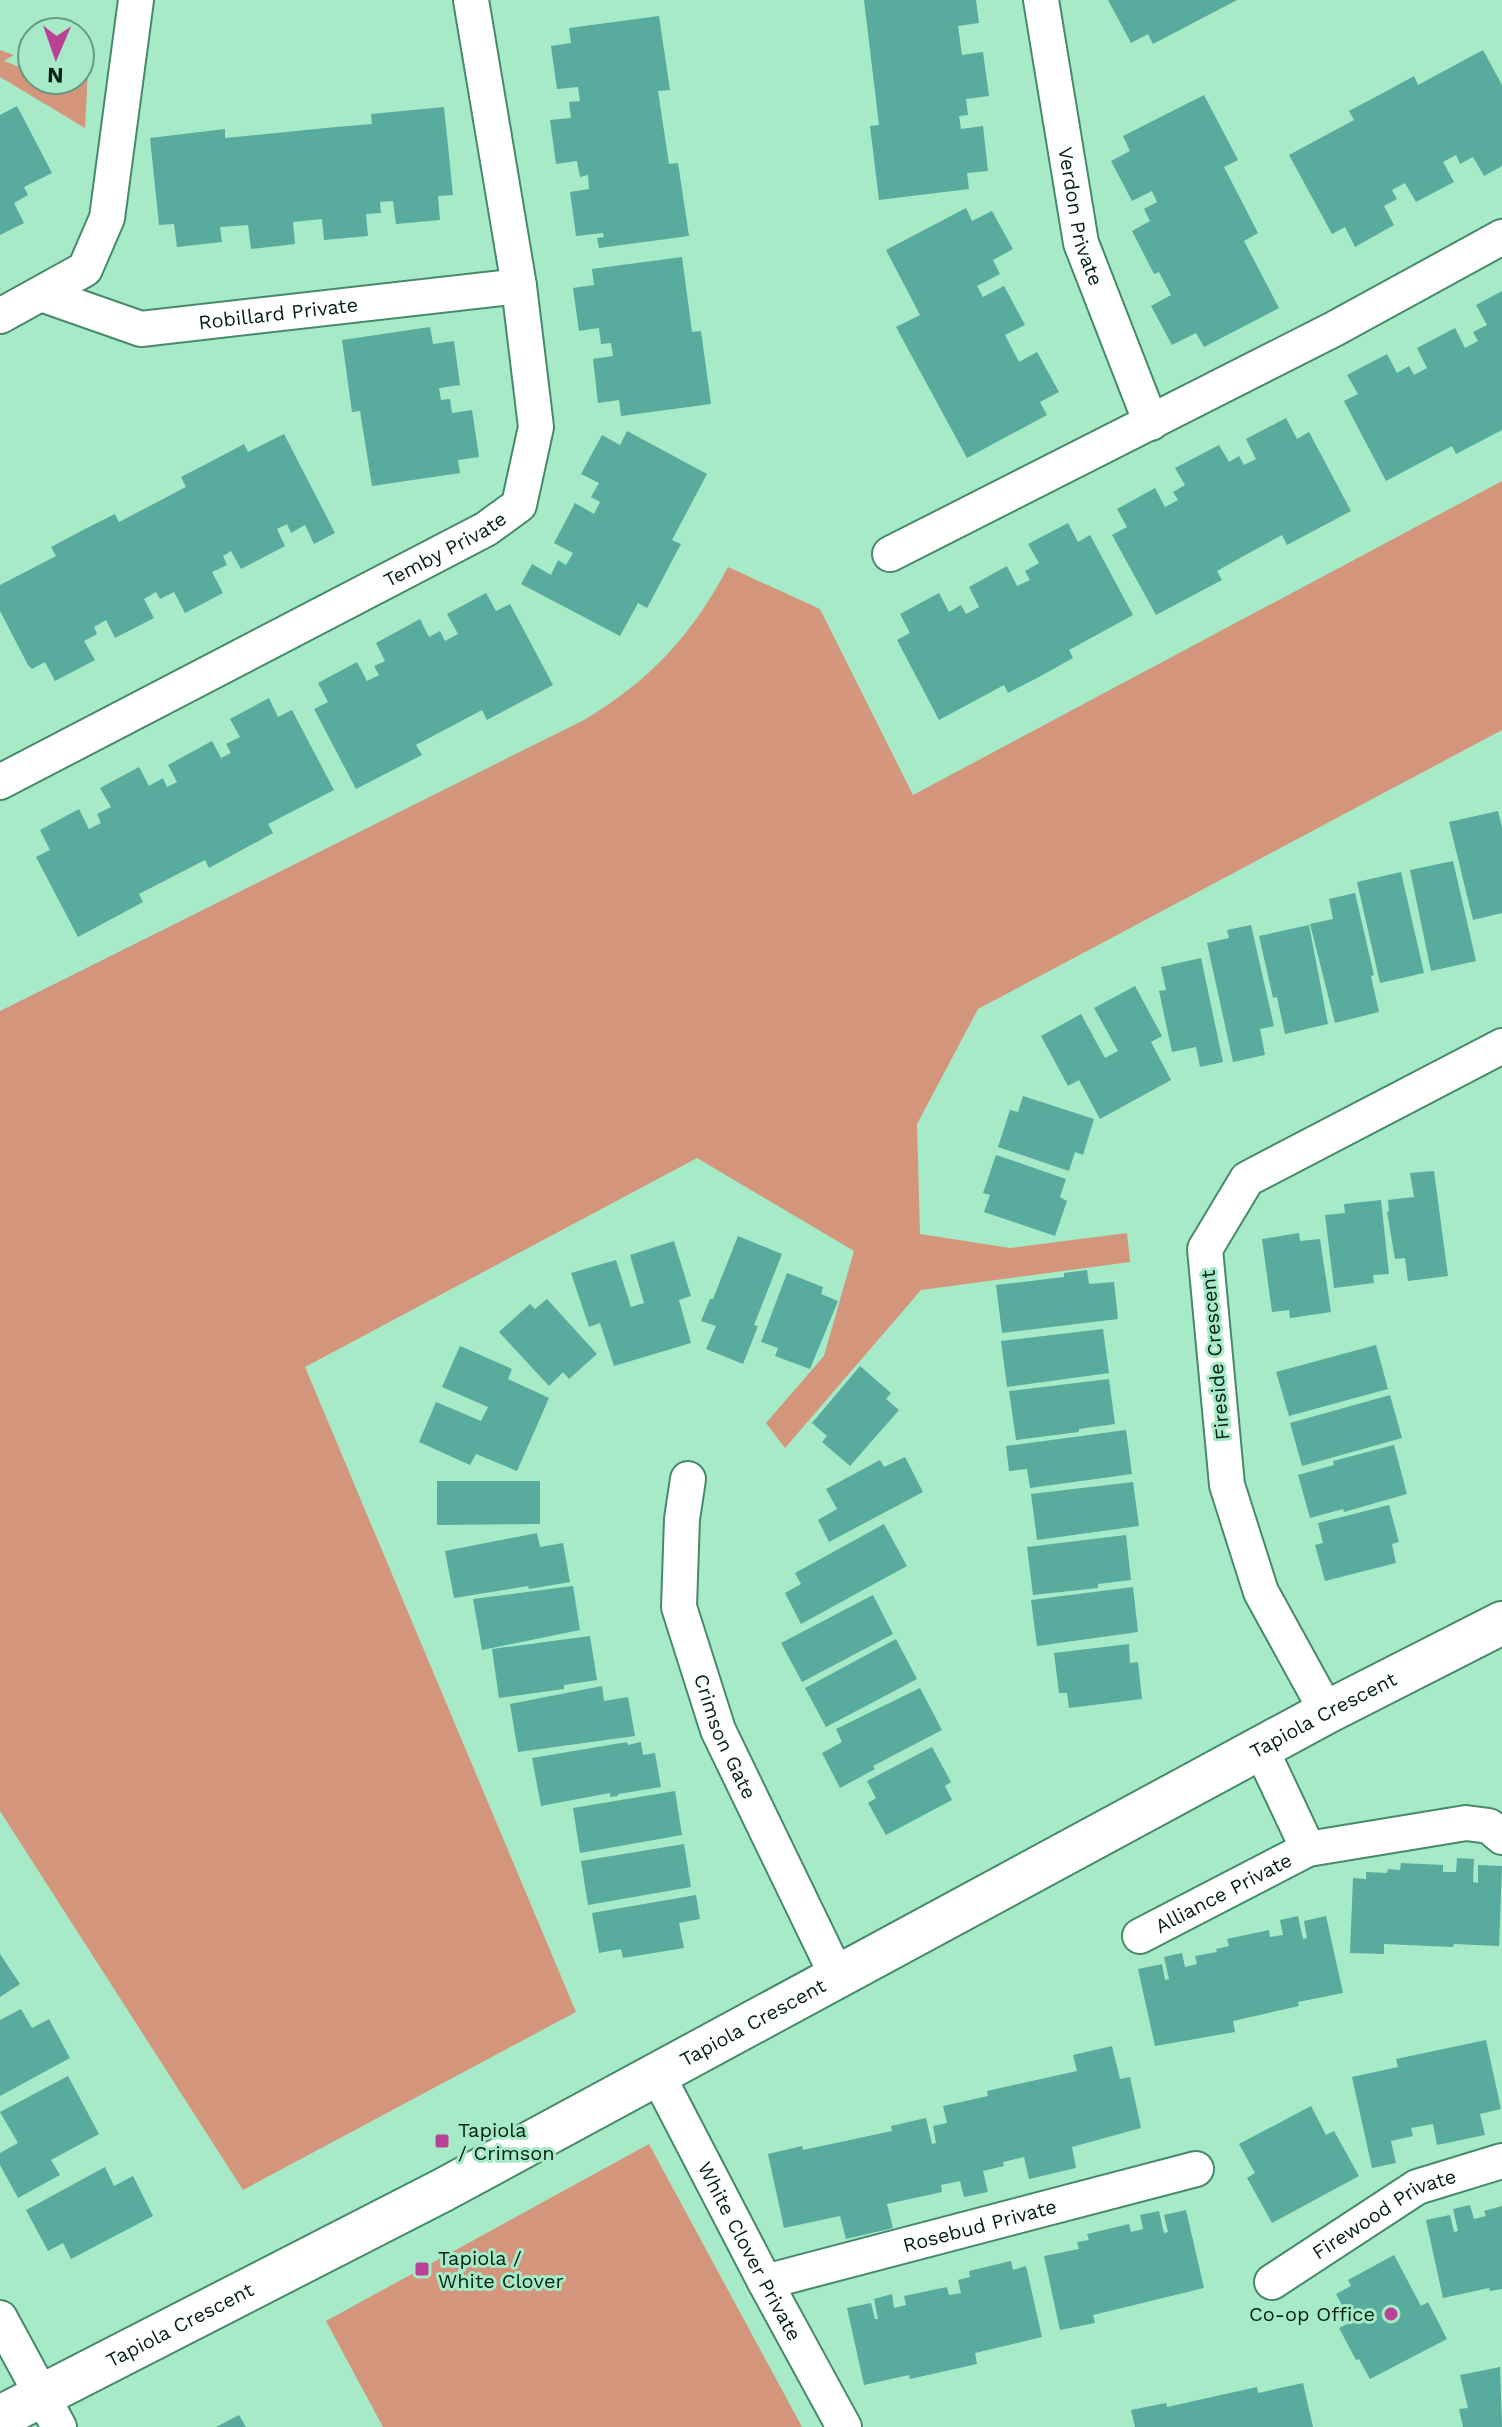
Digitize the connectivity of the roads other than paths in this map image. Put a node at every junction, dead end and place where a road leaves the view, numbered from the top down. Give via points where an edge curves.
1 (136, 0) edge
2 (471, 0) edge
3 (1041, 0) edge
4 (1502, 237) edge
5 (519, 286) junction
6 (41, 294) junction
7 (0, 316) edge
8 (1151, 423) junction
9 (890, 554) dead end
10 (0, 782) edge
11 (1502, 1046) edge
12 (688, 1479) dead end
13 (1502, 1623) edge
14 (1327, 1712) junction
15 (1261, 1749) junction
16 (1502, 1837) edge
17 (1308, 1849) junction
18 (1140, 1936) dead end
19 (837, 1976) junction
20 (657, 2074) junction
21 (1502, 2161) edge
22 (1196, 2169) dead end
23 (765, 2282) junction
24 (1272, 2282) dead end
25 (0, 2318) edge
26 (50, 2411) edge
27 (0, 2417) edge
28 (844, 2427) edge

1 - 6 street via 107,218 85,269
2 - 5 street, Temby Private
3 - 8 street, Verdon Private via 1081,243
4 - 8 street
5 - 6 street, Robillard Private via 141,329
5 - 10 street, Temby Private via 536,427 519,505 486,529
6 - 7 street
8 - 9 street
11 - 14 street, Fireside Crescent via 1247,1179 1205,1249 1227,1485 1261,1592
12 - 19 street, Crimson Gate via 679,1607 718,1730
13 - 14 street, Tapiola Crescent
14 - 15 street, Tapiola Crescent
15 - 17 street, Alliance Private
15 - 19 street, Tapiola Crescent
16 - 17 street, Alliance Private via 1489,1826 1466,1823
17 - 18 street, Alliance Private
19 - 20 street, Tapiola Crescent
20 - 23 street, White Clover Private
20 - 26 street, Tapiola Crescent
21 - 24 street, Firewood Private via 1417,2187
22 - 23 street, Rosebud Private
23 - 28 street, White Clover Private
25 - 26 street
26 - 27 street, Tapiola Crescent

